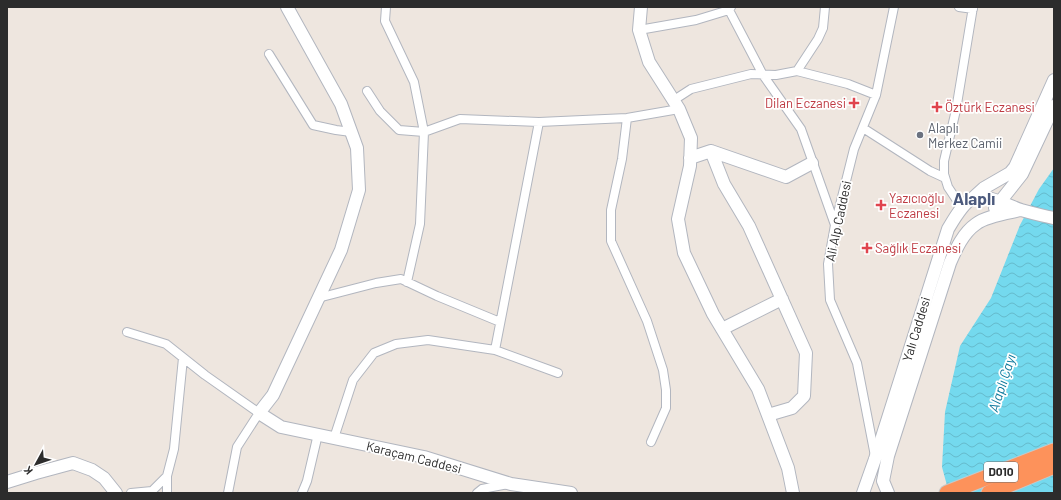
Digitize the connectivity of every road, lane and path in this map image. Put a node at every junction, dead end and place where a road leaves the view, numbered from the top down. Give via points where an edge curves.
1 (287, 7) edge
2 (386, 7) edge
3 (641, 7) edge
4 (825, 7) edge
5 (894, 7) edge
6 (959, 7) edge
7 (973, 8) edge
8 (730, 9) edge
9 (639, 30) junction
10 (269, 54) dead end
11 (797, 71) junction
12 (763, 74) junction
13 (1054, 80) edge
14 (367, 91) dead end
15 (876, 95) junction
16 (676, 104) junction
17 (1054, 106) edge
18 (627, 118) junction
19 (539, 122) junction
20 (863, 128) junction
21 (351, 132) junction
22 (424, 132) junction
23 (711, 151) junction
24 (690, 158) junction
25 (812, 163) junction
26 (944, 174) junction
27 (973, 198) junction
28 (1000, 202) junction
29 (962, 208) junction
30 (1021, 210) junction
31 (988, 218) junction
32 (1054, 218) edge
33 (976, 223) junction
34 (835, 225) junction
35 (407, 282) junction
36 (318, 298) junction
37 (782, 299) junction
38 (500, 322) junction
39 (722, 329) junction
40 (127, 332) dead end
41 (495, 350) junction
42 (183, 358) junction
43 (558, 373) dead end
44 (259, 413) junction
45 (768, 415) junction
46 (318, 434) junction
47 (334, 438) junction
48 (651, 442) dead end
49 (1054, 451) edge
50 (875, 459) junction
51 (1054, 466) edge
52 (167, 476) junction
53 (7, 482) edge
54 (511, 484) junction
55 (116, 493) edge
56 (131, 493) edge
57 (167, 493) edge
58 (228, 493) edge
59 (302, 493) edge
60 (477, 493) edge
61 (571, 493) edge
62 (792, 493) edge
63 (863, 493) edge
64 (888, 493) edge
65 (947, 493) edge
66 (989, 493) edge

1 - 21 street via 341,104
2 - 22 street via 386,20 414,82
3 - 9 street
4 - 11 street via 823,28
5 - 15 street, Ali Alp Caddesi
6 - 7 street
7 - 26 street via 956,110 944,161
8 - 9 street via 696,20
8 - 12 street
9 - 16 street via 649,62
10 - 21 street via 313,125
11 - 12 street via 776,75
11 - 15 street via 848,84
12 - 16 street via 751,74 691,89
12 - 25 street via 801,129
13 - 27 street, Yalı Caddesi via 1015,167
14 - 22 street via 380,111 399,130
15 - 20 street, Ali Alp Caddesi
16 - 18 street
16 - 24 street via 691,138
17 - 28 street via 1022,174
18 - 19 street
18 - 48 street via 622,159 611,210 611,241 647,322 664,370 666,408
19 - 22 street via 460,119
19 - 38 street
20 - 26 street via 930,171 943,177
20 - 34 street, Ali Alp Caddesi via 854,149
21 - 36 street via 357,148 359,190 341,250
22 - 35 street via 420,224
23 - 24 street
23 - 25 street via 786,177
23 - 37 street via 724,184 749,226
24 - 39 street via 678,219 684,253
25 - 34 street
26 - 29 street via 948,187
27 - 28 street via 988,198
27 - 29 street, Yalı Caddesi
28 - 30 street
28 - 31 street
29 - 33 street via 965,220
29 - 50 street, Yalı Caddesi via 948,229
30 - 31 street, Yalı Caddesi
30 - 32 street
31 - 33 street, Yalı Caddesi
33 - 64 street, Yalı Caddesi via 965,234 950,263 888,456 884,481
34 - 50 street, Ali Alp Caddesi via 828,264 830,300 857,364
35 - 36 street via 401,279 376,283
35 - 38 street
36 - 44 street via 273,395
37 - 39 street
37 - 45 street via 806,353 804,396 792,408
38 - 41 street
39 - 45 street via 758,389
40 - 42 street via 166,344
41 - 43 street
41 - 47 street via 428,340 396,344 374,353 353,380
42 - 44 street
42 - 52 street via 174,449
44 - 46 street, Karaçam Caddesi via 282,427
44 - 58 street via 237,447
45 - 62 street via 788,468
46 - 47 street, Karaçam Caddesi
46 - 59 street
47 - 54 street, Karaçam Caddesi via 424,457
49 - 65 highway, D010
50 - 63 street, Yalı Caddesi
51 - 66 highway, D010
52 - 56 street via 152,491
52 - 57 street
53 - 55 street via 73,463 104,478
54 - 60 street via 482,489
54 - 61 street, Karaçam Caddesi

